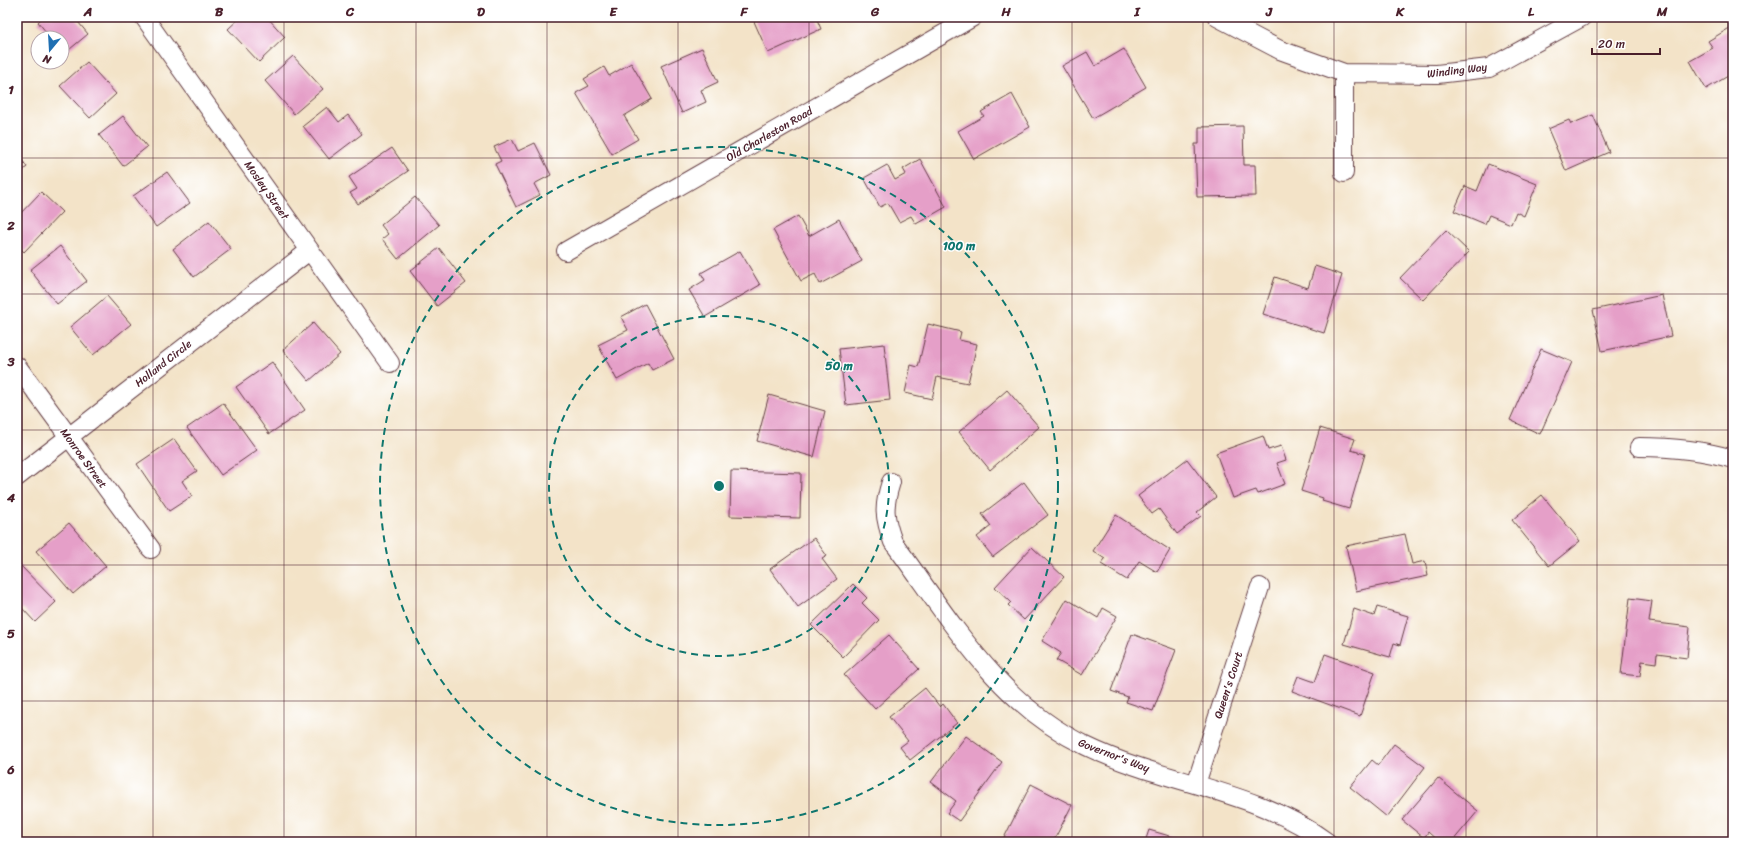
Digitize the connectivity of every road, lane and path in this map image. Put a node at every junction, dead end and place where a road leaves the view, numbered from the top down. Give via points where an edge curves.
1 (973, 17) edge
2 (1217, 17) edge
3 (1582, 17) edge
4 (151, 19) edge
5 (1344, 74) junction
6 (1344, 172) dead end
7 (310, 251) junction
8 (566, 251) dead end
9 (390, 362) dead end
10 (17, 366) edge
11 (68, 436) junction
12 (1639, 447) dead end
13 (1733, 458) edge
14 (17, 477) edge
15 (891, 482) dead end
16 (151, 549) dead end
17 (1260, 587) dead end
18 (1196, 784) junction
19 (1327, 842) edge

1 - 8 street, Old Charleston Road
2 - 5 street, Winding Way via 1280,50
3 - 5 street, Winding Way via 1489,68 1437,74
4 - 7 street, Mosley Street
5 - 6 street
7 - 9 street, Mosley Street
7 - 11 street, Holland Circle
10 - 11 street, Monroe Street
11 - 14 street, Holland Circle
11 - 16 street, Monroe Street
12 - 13 street via 1671,447
15 - 18 street, Governor's Way via 886,499 886,521 893,542 997,681 1026,708 1052,727 1087,746 1135,765
17 - 18 street, Queen's Court
18 - 19 street, Governor's Way via 1246,800 1284,816

